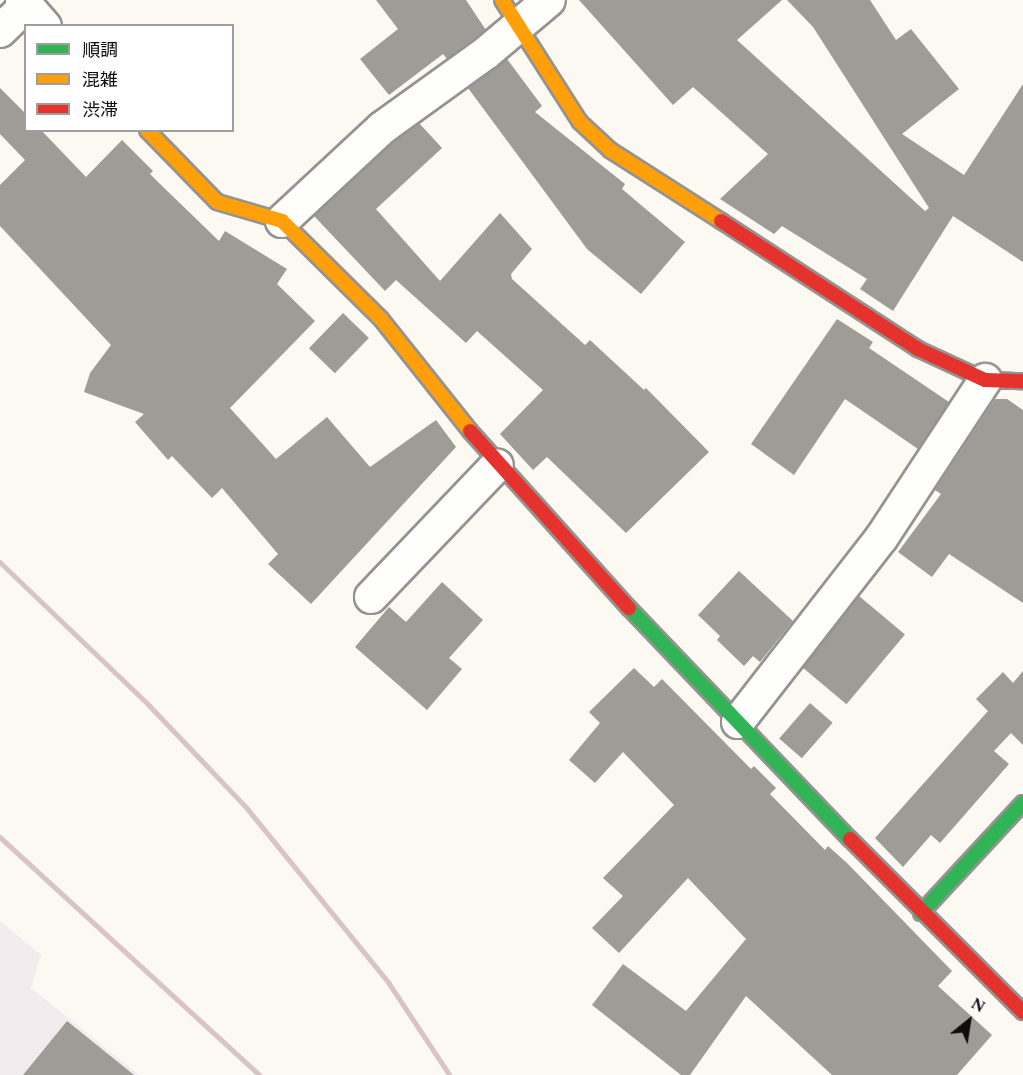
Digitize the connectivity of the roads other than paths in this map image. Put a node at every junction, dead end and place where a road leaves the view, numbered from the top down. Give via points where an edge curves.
1 (502, 0) edge
2 (549, 0) edge
3 (32, 10) edge
4 (521, 25) junction
5 (0, 31) edge
6 (149, 132) edge
7 (282, 221) junction
8 (985, 380) junction
9 (1023, 381) edge
10 (497, 465) junction
11 (370, 597) dead end
12 (738, 722) junction
13 (1023, 803) edge
14 (921, 913) junction
15 (1023, 1012) edge

1 - 4 street
2 - 4 street
3 - 5 street
4 - 7 street via 382,128
4 - 8 street via 580,122 610,150 918,349
6 - 7 street via 217,202
7 - 10 street via 381,319
8 - 9 street
8 - 12 street via 882,537
10 - 11 street
10 - 12 street
12 - 14 street
13 - 14 street
14 - 15 street

